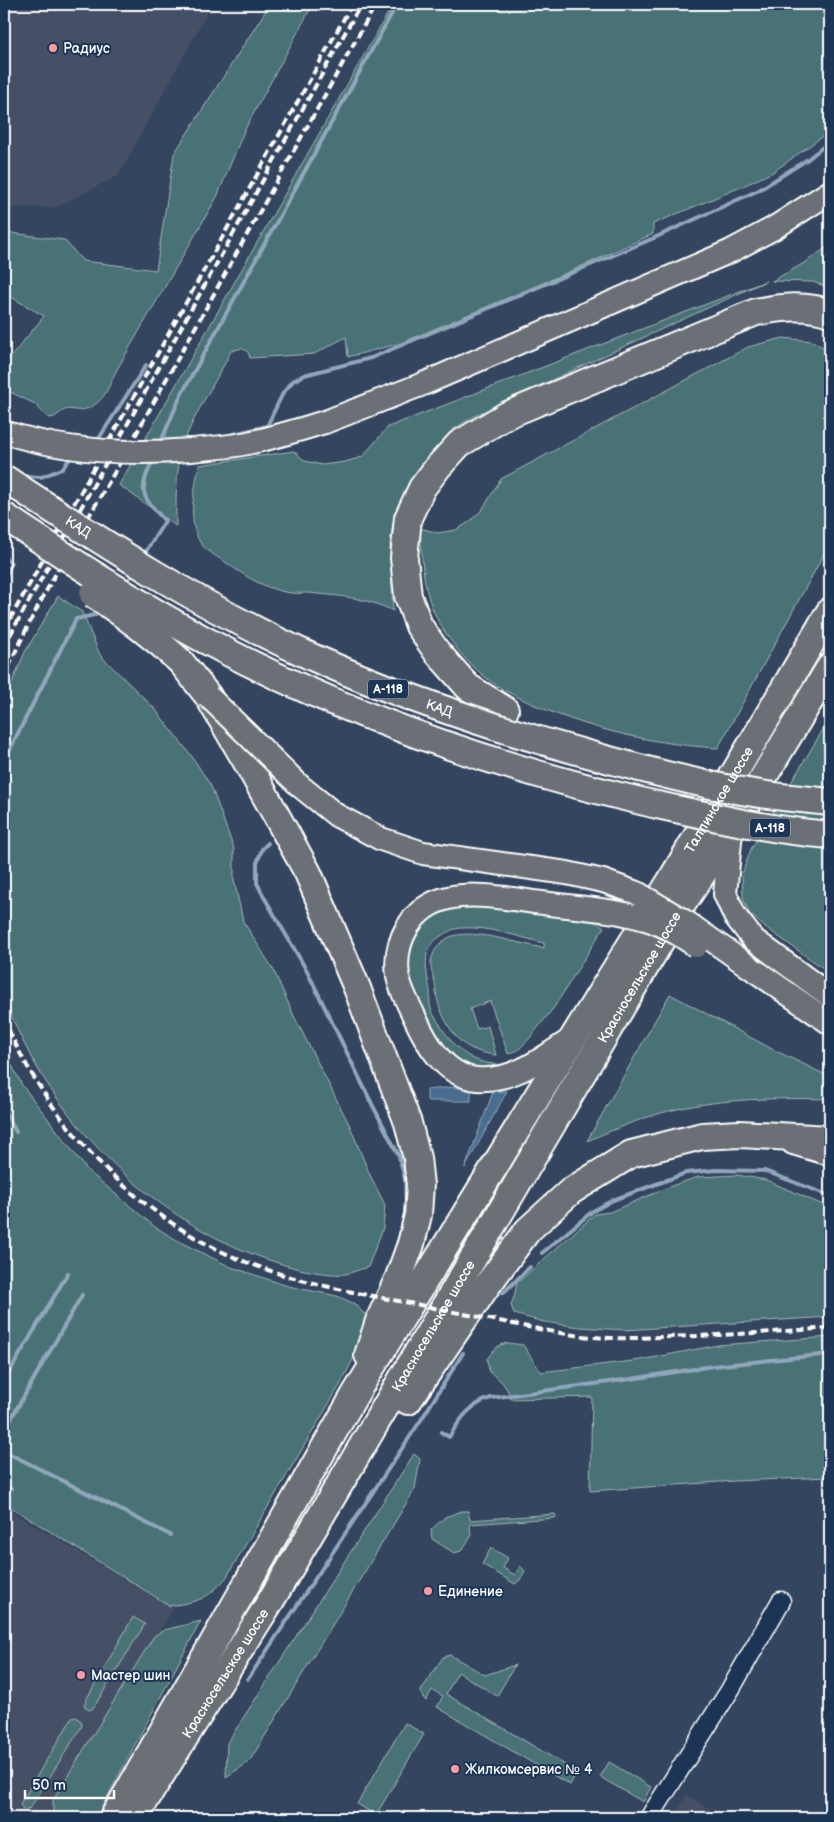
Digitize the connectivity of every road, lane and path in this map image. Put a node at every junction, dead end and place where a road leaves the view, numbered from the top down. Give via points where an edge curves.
1 (830, 192) edge
2 (830, 314) edge
3 (4, 432) edge
4 (4, 478) edge
5 (4, 516) edge
6 (4, 529) edge
7 (830, 611) edge
8 (830, 667) edge
9 (208, 696) junction
10 (821, 801) edge
11 (731, 831) junction
12 (830, 835) edge
13 (745, 971) junction
14 (605, 986) joint
15 (830, 996) edge
16 (830, 1024) edge
17 (830, 1028) edge
18 (573, 1037) junction
19 (740, 1134) junction
20 (830, 1139) edge
21 (830, 1154) edge
22 (358, 1391) junction
23 (781, 1601) dead end
24 (270, 1602) junction
25 (114, 1818) edge
26 (134, 1818) edge
27 (649, 1818) edge

1 - 3 main road, bridge via 731,251 423,384 325,422 250,443 160,452 114,453 64,447
2 - 10 highway, bridge via 820,309 785,306 756,312 507,415 459,444 422,488 408,518 404,558 408,596 419,626 437,652 468,686 517,718 662,764 776,786
4 - 10 highway, КАД / А-118, bridge via 113,550 210,606 389,690 479,722 658,773 722,788
5 - 12 highway, А-118, bridge via 98,578 204,639 307,690 397,727 471,754 615,795 771,828
6 - 9 highway, bridge via 35,556 155,638 181,662
7 - 14 highway, Таллинское шоссе
8 - 11 highway, Таллинское шоссе
9 - 13 main road, bridge via 300,786 336,815 381,839 423,853 604,881 637,893 689,924
9 - 22 highway, bridge via 308,873 396,1090 417,1158 420,1185 418,1215 411,1244 378,1321
11 - 15 main road via 725,894 735,916 753,939
11 - 24 highway, Красносельское шоссе via 683,903
13 - 16 main road
13 - 17 main road via 796,1014
13 - 18 main road, bridge via 646,919 595,910 469,896 448,898 429,905 413,918 401,939 396,958 398,978 418,1024 439,1059 454,1071 475,1079 499,1079 522,1069
14 - 18 highway, Красносельское шоссе
18 - 22 highway, Красносельское шоссе
19 - 20 highway
19 - 21 main road via 798,1144
19 - 24 highway via 702,1136 631,1154 571,1191 528,1230
22 - 25 highway, Красносельское шоссе
23 - 27 street via 730,1690
24 - 26 highway, Красносельское шоссе

